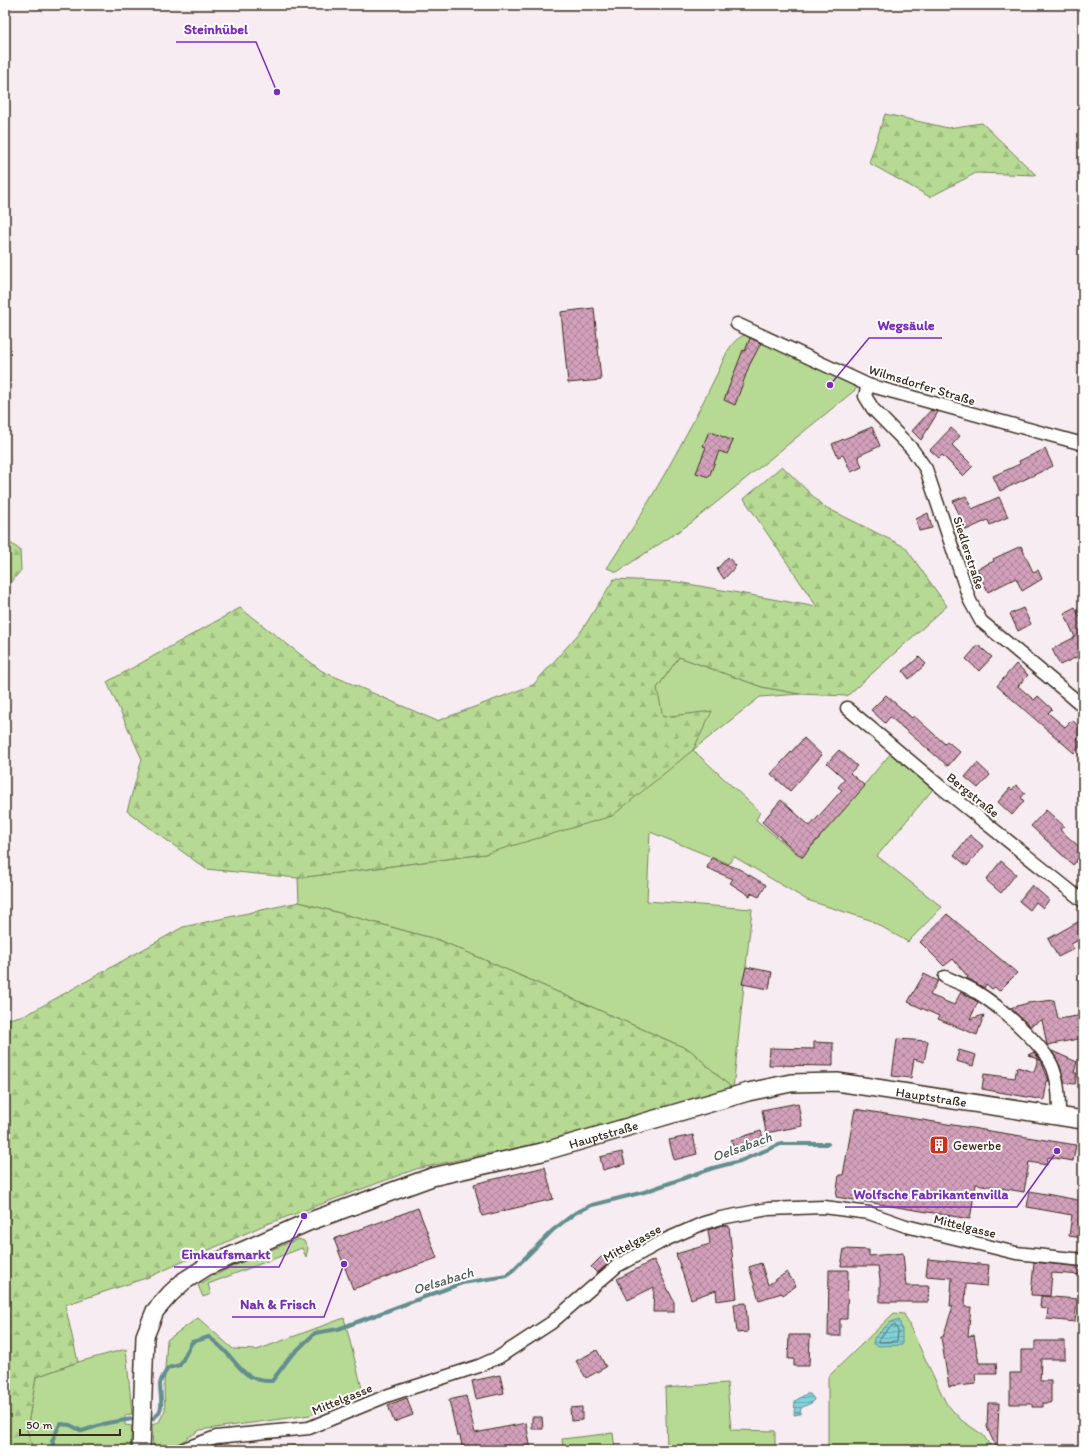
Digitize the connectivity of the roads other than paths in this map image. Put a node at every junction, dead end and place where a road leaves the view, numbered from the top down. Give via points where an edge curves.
1 (737, 324) dead end
2 (868, 385) junction
3 (1083, 444) edge
4 (1083, 706) edge
5 (847, 708) dead end
6 (1083, 901) edge
7 (945, 977) dead end
8 (1059, 1117) junction
9 (1083, 1120) edge
10 (1083, 1260) edge
11 (141, 1450) edge
12 (181, 1450) edge

1 - 2 street, Wilmsdorfer Straße
2 - 3 street, Wilmsdorfer Straße
2 - 4 street, Siedlerstraße via 864,396 912,449 926,469 970,600 981,621
5 - 6 street, Bergstraße
7 - 8 street via 978,993 1016,1023 1036,1046 1053,1067 1059,1091
8 - 9 main road, Hauptstraße
8 - 11 main road, Hauptstraße via 837,1082 816,1081 748,1092 542,1152 432,1176 262,1241 206,1267 170,1294 155,1311 145,1336
10 - 12 street, Mittelgasse via 1016,1253 906,1226 869,1213 824,1207 768,1208 704,1223 671,1237 617,1266 551,1323 499,1357 479,1366 389,1395 309,1428 216,1436

